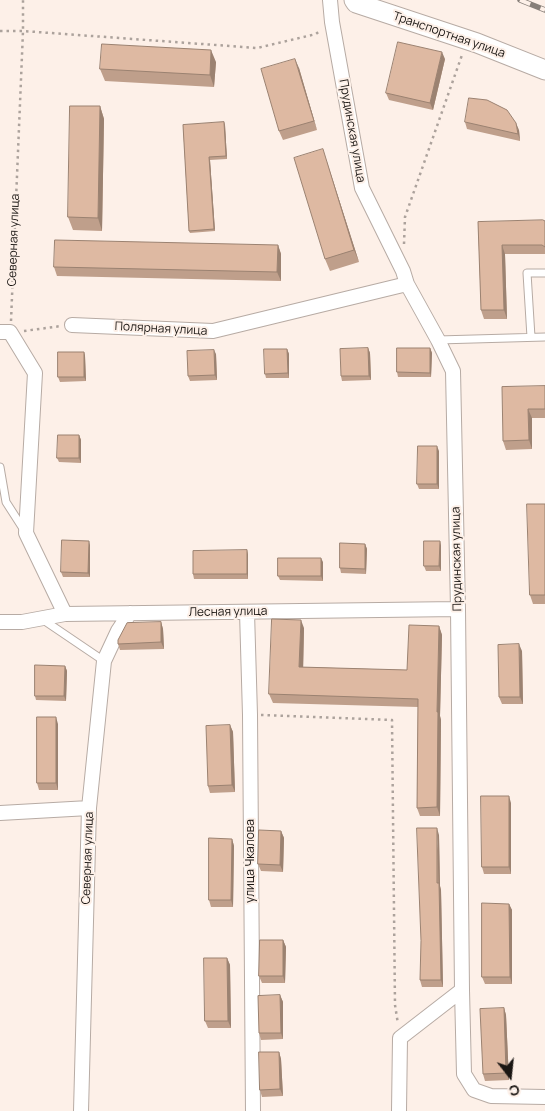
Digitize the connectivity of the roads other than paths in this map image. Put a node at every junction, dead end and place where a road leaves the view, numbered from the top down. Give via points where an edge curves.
1 (330, 0) edge
2 (354, 0) edge
3 (545, 70) edge
4 (545, 273) edge
5 (405, 277) junction
6 (72, 325) road end
7 (5, 332) edge
8 (531, 337) junction
9 (545, 337) edge
10 (438, 340) junction
11 (0, 467) edge
12 (26, 533) junction
13 (458, 609) junction
14 (247, 612) junction
15 (130, 613) junction
16 (65, 614) junction
17 (42, 618) junction
18 (0, 622) edge
19 (104, 661) junction
20 (89, 808) junction
21 (0, 813) edge
22 (462, 990) junction
23 (545, 1097) edge
24 (81, 1111) edge
25 (253, 1111) edge
26 (399, 1111) edge

1 - 5 street, Прудинская улица via 362,188
2 - 3 street, Транспортная улица
4 - 8 lane via 527,273
5 - 6 street, Полярная улица via 212,332
5 - 10 street, Прудинская улица
7 - 12 street via 35,373
8 - 9 lane
8 - 10 lane
10 - 13 street, Прудинская улица via 453,371
11 - 12 lane via 6,502
12 - 16 street
13 - 14 street, Лесная улица
13 - 22 street, Прудинская улица
14 - 15 street, Лесная улица
14 - 25 street, улица Чкалова
15 - 16 street, Лесная улица
15 - 19 street, Северная улица
16 - 17 street, Лесная улица
17 - 18 street, Лесная улица
17 - 19 lane
19 - 20 street, Северная улица
20 - 21 street
20 - 24 street, Северная улица
22 - 23 street, Прудинская улица via 464,1074 474,1090 491,1096
22 - 26 street via 400,1038

